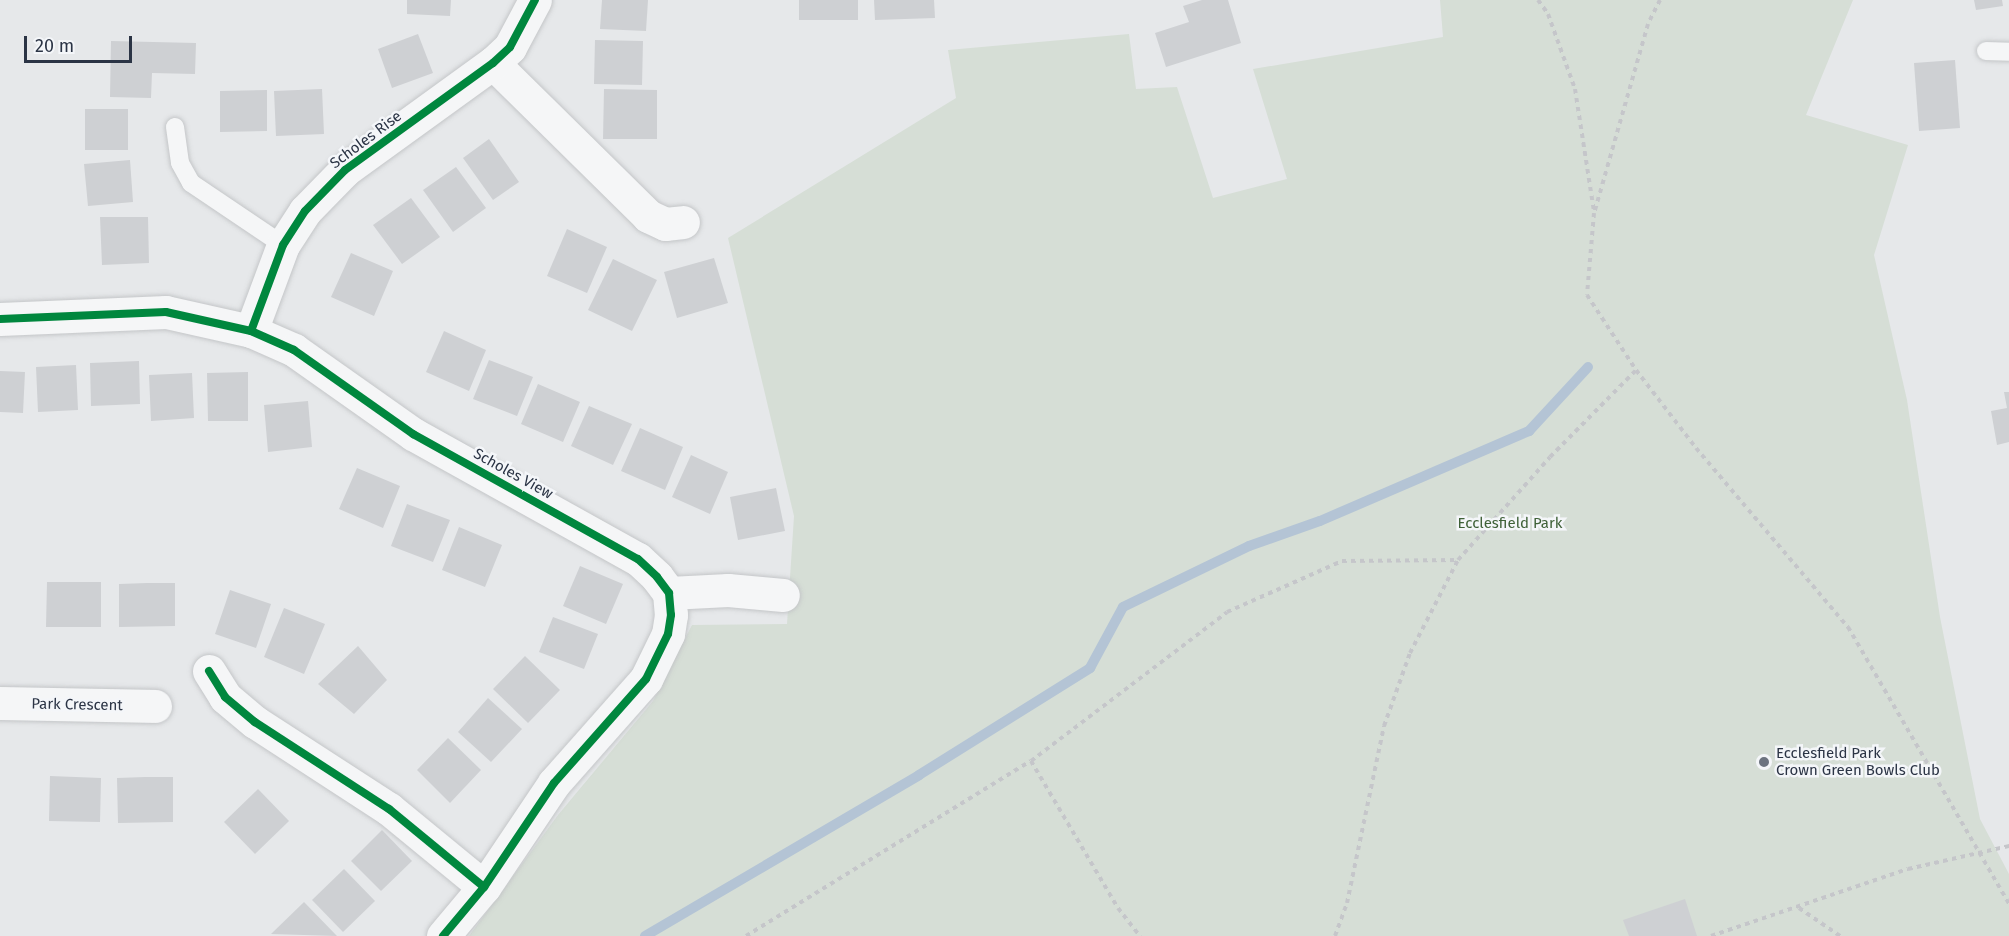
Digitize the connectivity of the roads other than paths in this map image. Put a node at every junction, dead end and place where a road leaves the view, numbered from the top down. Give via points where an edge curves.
1 (535, 0) edge
2 (1986, 51) dead end
3 (2009, 52) edge
4 (493, 63) junction
5 (175, 127) dead end
6 (683, 222) dead end
7 (283, 245) junction
8 (0, 319) edge
9 (251, 331) junction
10 (669, 593) junction
11 (783, 595) dead end
12 (209, 671) dead end
13 (0, 703) edge
14 (155, 706) dead end
15 (484, 887) junction
16 (443, 936) edge

1 - 4 street, Scholes Rise via 510,46
2 - 3 lane
4 - 6 street via 648,216 665,224
4 - 7 street, Scholes Rise via 345,170 305,211
5 - 7 lane via 180,163 191,183
7 - 9 street, Scholes Rise
8 - 9 street, Scholes View via 166,312
9 - 10 street, Scholes View via 294,350 413,434 638,559
10 - 11 street via 728,590
10 - 15 street via 668,634 646,679 554,783
12 - 15 street via 225,697 255,722 389,809
13 - 14 street, Park Crescent
15 - 16 street

